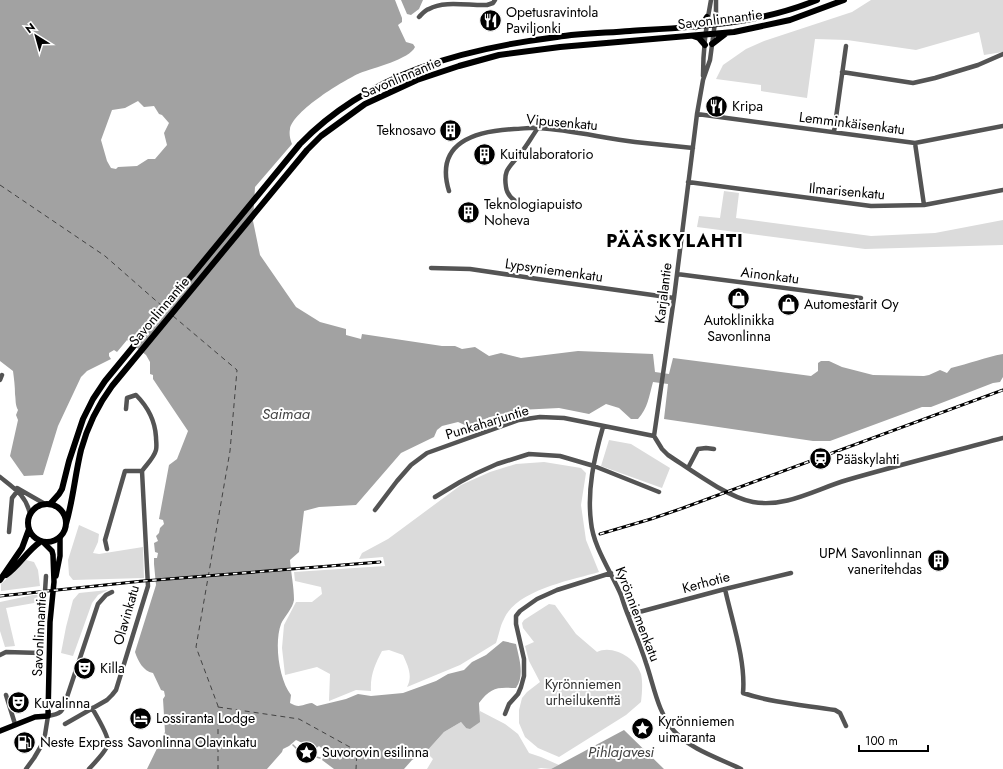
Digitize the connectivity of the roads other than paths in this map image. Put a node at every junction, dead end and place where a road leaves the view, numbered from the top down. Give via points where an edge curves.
1 (495, 0) edge
2 (710, 0) edge
3 (716, 0) edge
4 (817, 0) edge
5 (844, 0) edge
6 (419, 17) dead end
7 (707, 17) junction
8 (707, 26) junction
9 (714, 26) junction
10 (696, 27) junction
11 (726, 33) junction
12 (706, 34) junction
13 (714, 34) junction
14 (692, 35) junction
15 (712, 44) junction
16 (705, 45) junction
17 (846, 46) dead end
18 (1003, 54) edge
19 (842, 72) junction
20 (703, 80) junction
21 (697, 114) junction
22 (1003, 126) edge
23 (538, 128) junction
24 (834, 132) junction
25 (915, 142) junction
26 (693, 148) junction
27 (688, 182) junction
28 (1003, 190) edge
29 (449, 191) dead end
30 (521, 205) dead end
31 (924, 205) junction
32 (431, 268) dead end
33 (677, 274) junction
34 (674, 298) junction
35 (861, 298) dead end
36 (2, 375) dead end
37 (0, 380) edge
38 (126, 409) dead end
39 (603, 427) junction
40 (654, 436) junction
41 (1003, 438) edge
42 (714, 449) dead end
43 (594, 466) junction
44 (688, 468) junction
45 (142, 472) junction
46 (0, 477) edge
47 (16, 489) junction
48 (660, 492) dead end
49 (435, 497) dead end
50 (47, 504) junction
51 (375, 510) dead end
52 (30, 515) junction
53 (66, 524) junction
54 (29, 529) junction
55 (9, 532) dead end
56 (60, 537) junction
57 (42, 542) junction
58 (107, 548) dead end
59 (611, 573) junction
60 (791, 573) dead end
61 (46, 576) dead end
62 (0, 580) edge
63 (54, 582) junction
64 (725, 588) junction
65 (112, 592) dead end
66 (628, 615) junction
67 (0, 654) edge
68 (6, 696) dead end
69 (92, 708) junction
70 (505, 714) dead end
71 (48, 716) junction
72 (15, 724) junction
73 (66, 724) dead end
74 (846, 726) dead end
75 (0, 731) edge
76 (26, 769) edge
77 (89, 769) edge
78 (741, 769) edge

1 - 6 street via 488,5 441,5 429,8
2 - 7 street, Karjalantie
3 - 9 street, Karjalantie
4 - 9 highway, Savonlinnantie via 772,15
5 - 11 highway, Savonlinnantie via 790,20
7 - 8 street, Karjalantie
7 - 10 highway
8 - 9 highway, Savonlinnantie
8 - 10 highway, Savonlinnantie
8 - 12 street, Karjalantie
9 - 13 street, Karjalantie
10 - 50 highway, Savonlinnantie via 559,36 495,47 415,69 360,96 338,111 300,144 105,381 83,419 62,489
11 - 13 highway, Savonlinnantie
11 - 15 highway
12 - 13 highway, Savonlinnantie
12 - 14 highway, Savonlinnantie
12 - 16 street, Karjalantie
13 - 15 street, Karjalantie
14 - 16 highway
14 - 53 highway, Savonlinnantie via 560,46 498,55 417,80 365,104 321,136 112,386 102,402 81,450
15 - 20 street, Karjalantie
16 - 20 street, Karjalantie
17 - 19 street
18 - 19 street via 978,65 913,83
19 - 24 street
20 - 21 street, Karjalantie
21 - 24 street, Lemminkäisenkatu
21 - 26 street, Karjalantie
22 - 25 street, Lemminkäisenkatu
23 - 26 street, Vipusenkatu
23 - 29 street, Vipusenkatu via 487,132 459,144 450,155 446,166
23 - 30 street via 504,177 507,192
24 - 25 street, Lemminkäisenkatu
25 - 31 street
26 - 27 street, Karjalantie
27 - 31 street, Ilmarisenkatu via 846,204
27 - 33 street, Karjalantie
28 - 31 street, Ilmarisenkatu
32 - 34 street, Lypsyniemenkatu via 470,268
33 - 34 street, Karjalantie
33 - 35 street, Ainonkatu
34 - 40 street, Karjalantie
36 - 37 street
38 - 45 street via 127,398 136,395 149,410 153,420 156,449
39 - 40 street, Punkaharjuntie
39 - 43 street, Kyrönniemenkatu
39 - 51 street, Punkaharjuntie via 564,418 540,417 519,420 444,446 427,453 411,465
40 - 44 street via 668,455
41 - 44 street via 772,503 754,502 733,495
42 - 44 street via 698,450
43 - 48 street
43 - 49 street via 560,456 529,454 477,473
43 - 59 street, Kyrönniemenkatu via 589,504 591,525 597,545
45 - 58 street via 125,472 105,540
45 - 69 street, Olavinkatu via 147,590 116,690 107,700
46 - 47 street
47 - 50 street
47 - 52 street via 28,504
47 - 55 street via 12,498
50 - 52 highway via 36,508
50 - 53 highway via 60,510
52 - 54 highway
53 - 56 highway
54 - 57 highway via 35,538
54 - 62 highway via 22,548
56 - 57 highway via 52,542
56 - 63 main road, Savonlinnantie via 60,563
57 - 62 highway via 32,548 14,569
57 - 63 main road, Savonlinnantie via 54,555
59 - 66 street, Kyrönniemenkatu
59 - 70 street via 537,599 516,616 524,672 518,694 509,704
60 - 64 street, Kerhotie
61 - 67 street via 41,653
63 - 71 main road, Savonlinnantie via 50,622
64 - 66 street, Kerhotie
64 - 74 street via 742,663 743,693 773,701 835,710 840,713
65 - 71 street via 98,604 62,711 58,715
66 - 78 street, Kyrönniemenkatu via 669,725 693,746
68 - 72 street
69 - 73 street, Olavinkatu
69 - 77 street via 109,743
71 - 72 main road
71 - 76 street via 44,740
72 - 75 main road

